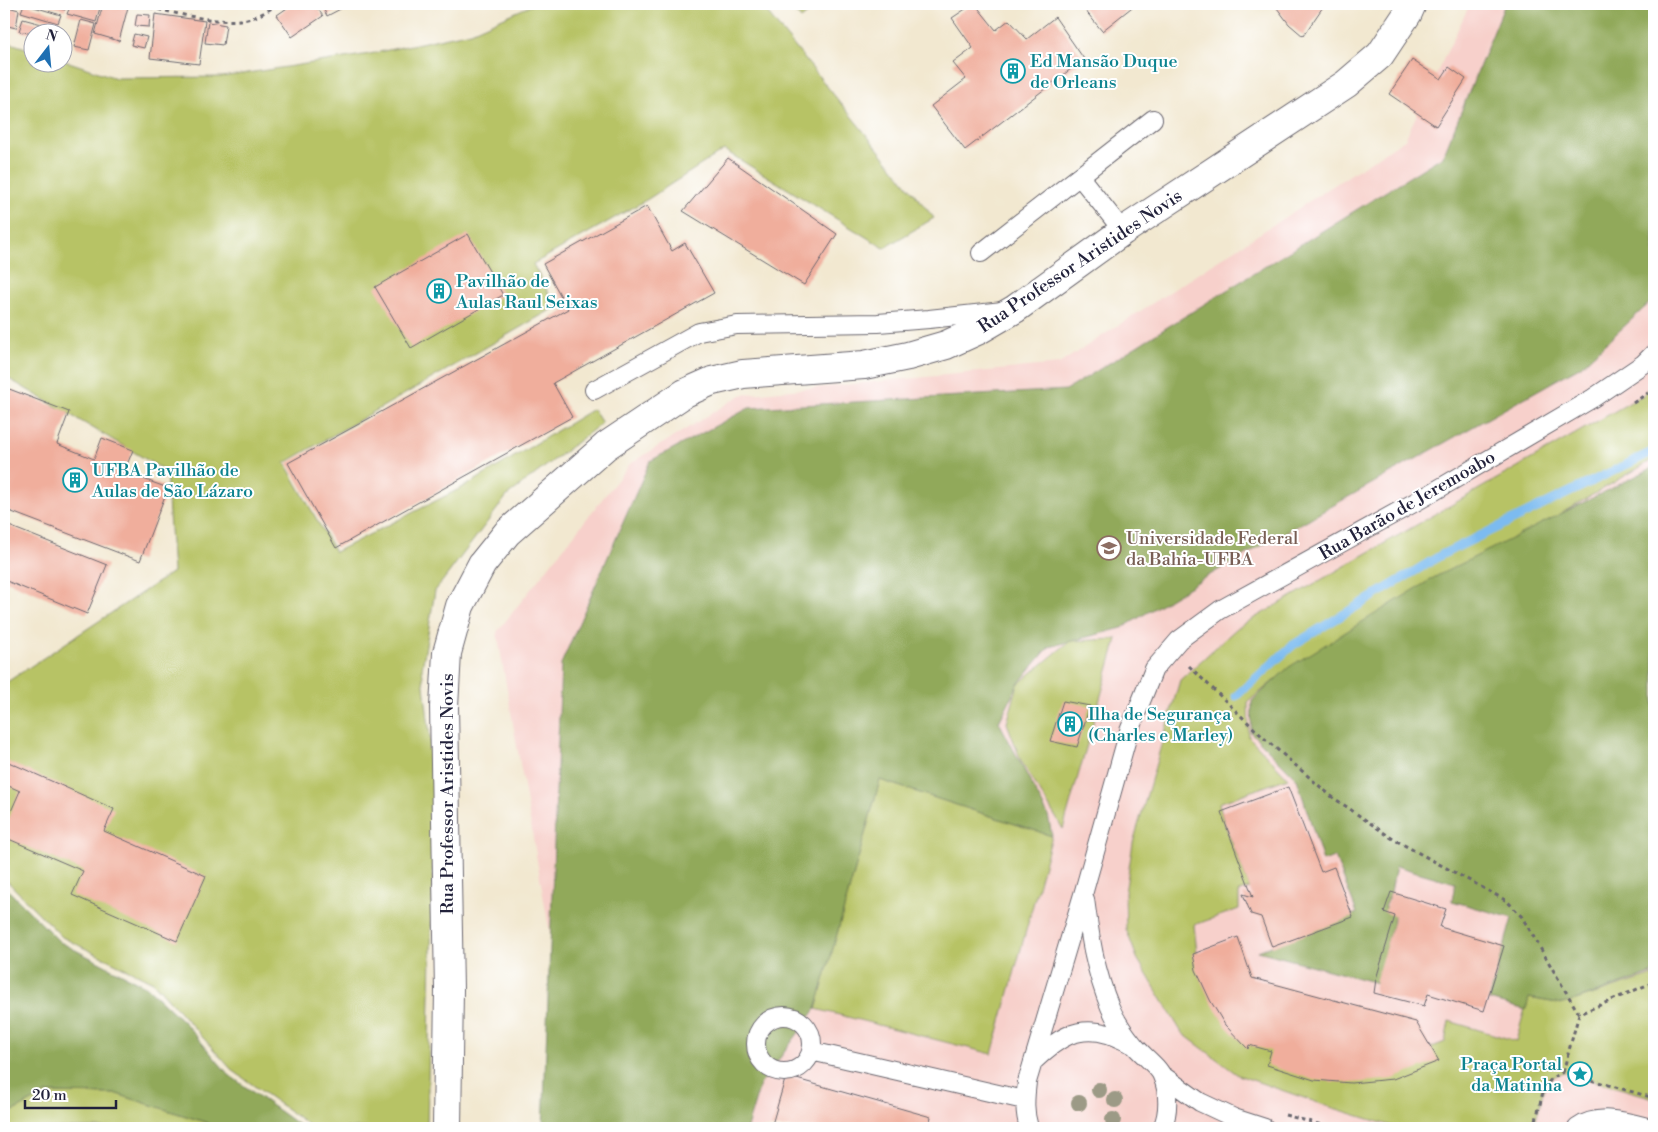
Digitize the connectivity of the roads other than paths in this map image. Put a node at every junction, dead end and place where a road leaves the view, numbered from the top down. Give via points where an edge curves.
1 (1412, 4) edge
2 (1153, 119) dead end
3 (1080, 177) junction
4 (1123, 231) junction
5 (981, 253) dead end
6 (1015, 309) junction
7 (1654, 353) edge
8 (594, 390) dead end
9 (1084, 891) junction
10 (1134, 1045) junction
11 (811, 1051) dead end
12 (1034, 1060) junction
13 (1162, 1075) junction
14 (1024, 1100) junction
15 (447, 1128) edge
16 (1029, 1128) edge
17 (1162, 1128) edge
18 (1265, 1128) edge
19 (1577, 1128) edge
20 (1651, 1128) edge

1 - 4 street, Rua Professor Aristides Novis via 1380,55 1346,84
2 - 3 lane
3 - 4 lane
3 - 5 lane
4 - 6 street, Rua Professor Aristides Novis
6 - 8 lane via 929,319 715,328 699,332
6 - 15 street, Rua Professor Aristides Novis via 946,345 908,356 864,365 743,374 712,381 685,393 606,446 507,534 482,564 460,606 447,653 444,698 449,990
7 - 9 lane, Rua Barão de Jeremoabo via 1593,398 1428,495 1220,610 1179,640 1154,670 1142,695
9 - 10 lane, Rua Barão de Jeremoabo via 1098,978 1111,1009
9 - 12 lane
10 - 12 lane via 1108,1034 1085,1031 1067,1035
10 - 13 lane, Rua Barão de Jeremoabo
11 - 14 lane
12 - 14 lane
13 - 17 lane via 1168,1104
13 - 18 lane, Rua Barão de Jeremoabo via 1200,1102
14 - 16 lane
19 - 20 lane via 1585,1122 1605,1118

